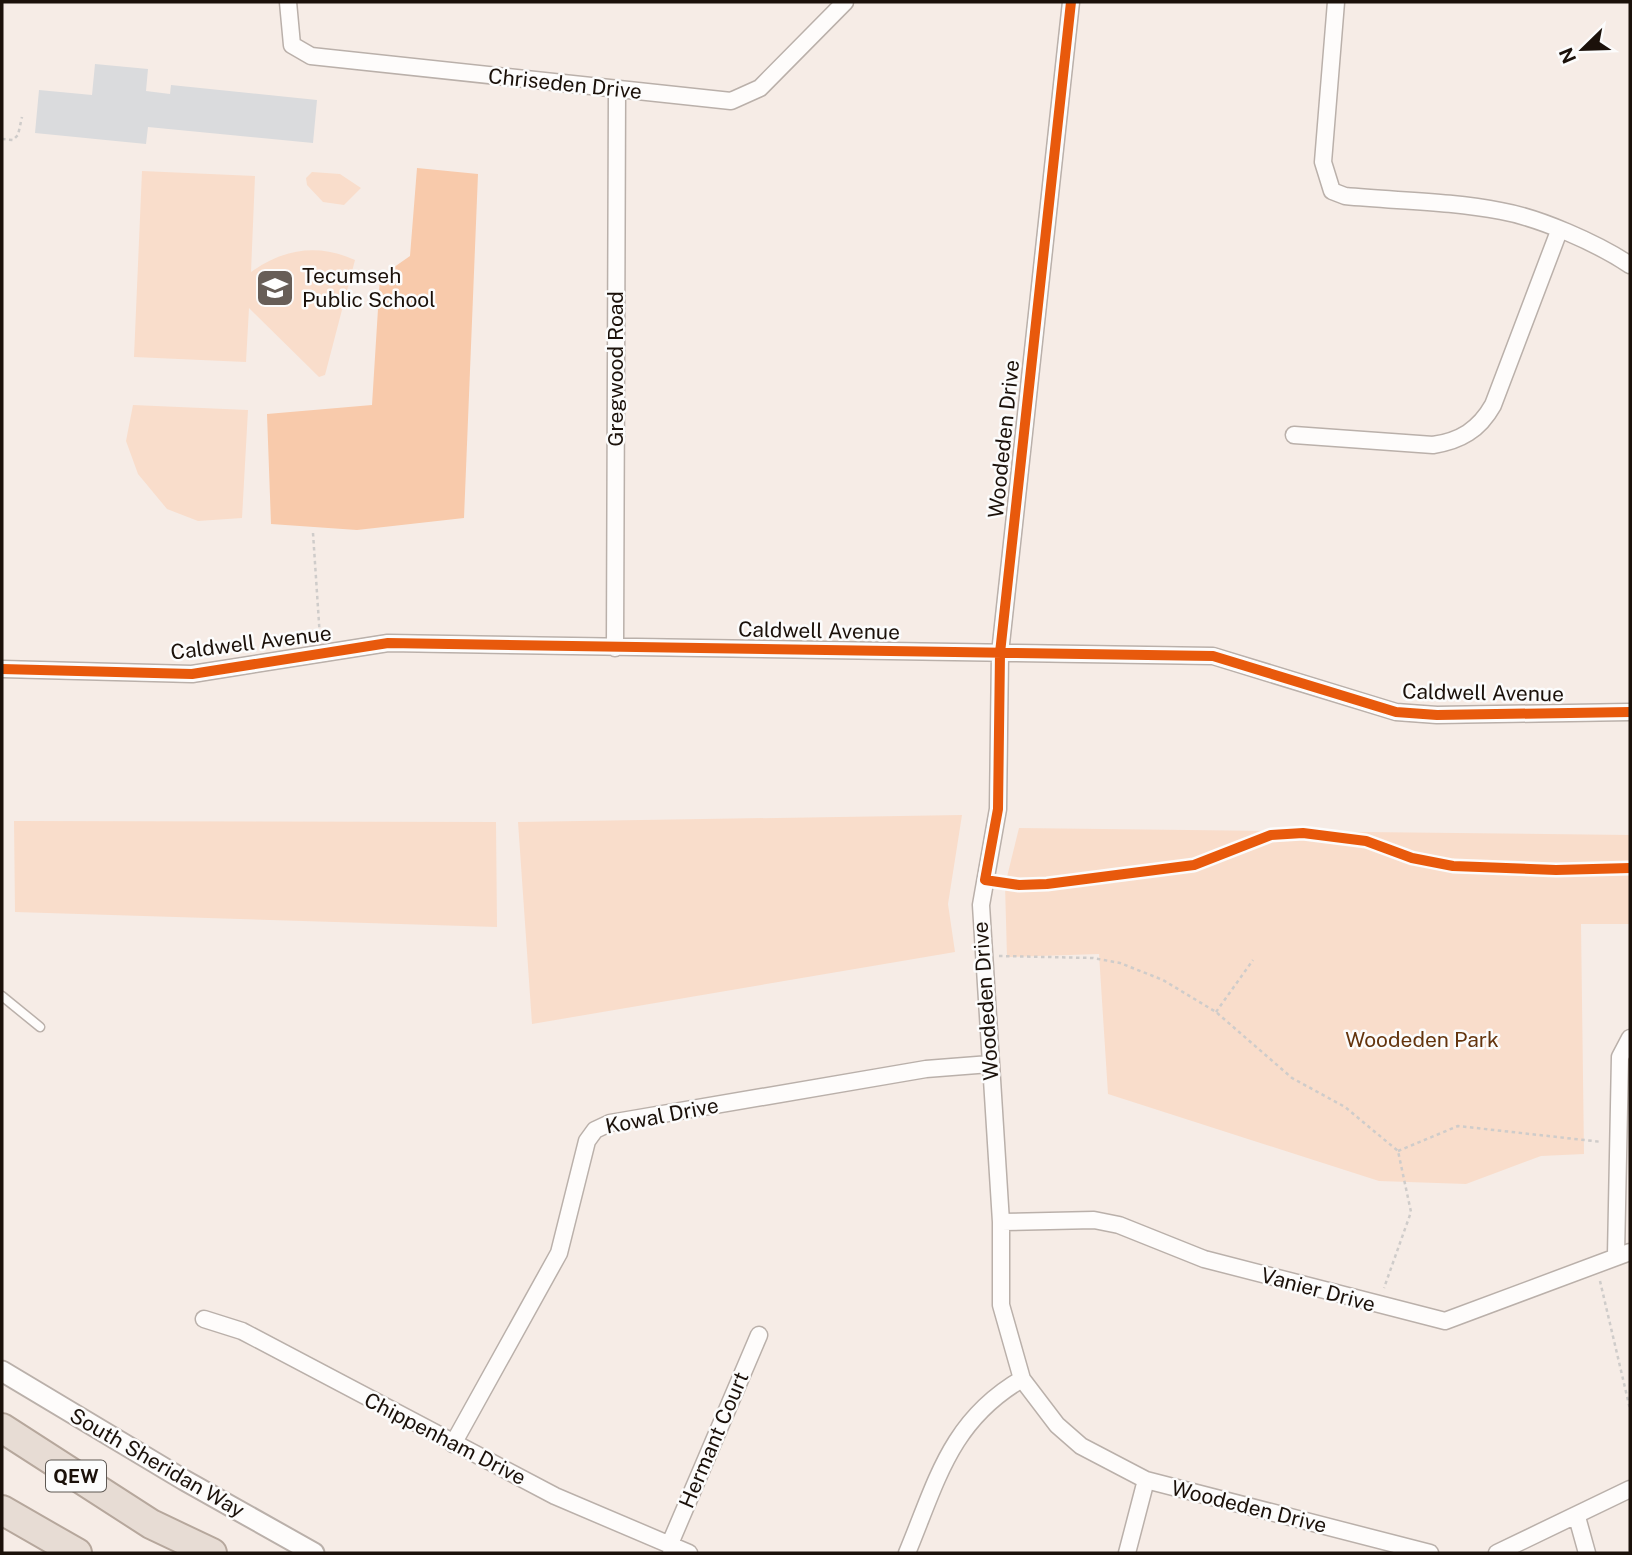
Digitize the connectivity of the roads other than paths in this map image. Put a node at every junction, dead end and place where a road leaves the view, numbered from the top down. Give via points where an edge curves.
1 (288, 2) edge
2 (845, 2) edge
3 (1072, 2) edge
4 (1336, 2) edge
5 (617, 91) junction
6 (1559, 231) junction
7 (1630, 265) edge
8 (1294, 435) dead end
9 (615, 648) junction
10 (1000, 653) junction
11 (2, 669) edge
12 (1630, 712) edge
13 (2, 996) edge
14 (40, 1027) dead end
15 (1630, 1038) edge
16 (990, 1064) junction
17 (1000, 1222) junction
18 (1623, 1253) edge
19 (204, 1319) dead end
20 (759, 1335) dead end
21 (2, 1371) edge
22 (1022, 1379) junction
23 (2, 1428) edge
24 (453, 1444) junction
25 (1146, 1480) junction
26 (1630, 1489) edge
27 (2, 1510) edge
28 (1577, 1517) junction
29 (669, 1546) junction
30 (76, 1553) edge
31 (212, 1553) edge
32 (314, 1553) edge
33 (689, 1553) edge
34 (907, 1553) edge
35 (1127, 1553) edge
36 (1430, 1553) edge
37 (1497, 1553) edge
38 (1587, 1553) edge

1 - 5 street, Chriseden Drive via 292,45 311,56
2 - 5 street, Chriseden Drive via 761,88 746,96 731,101
3 - 10 street, Woodeden Drive
4 - 6 street via 1323,162 1332,191 1503,211
5 - 9 street, Gregwood Road
6 - 7 street
6 - 8 street via 1493,405 1471,432 1433,445
9 - 10 street, Caldwell Avenue
9 - 11 street, Caldwell Avenue via 388,643 192,674
10 - 12 street, Caldwell Avenue via 1213,656 1396,712
10 - 16 street, Woodeden Drive via 999,809 981,905
13 - 14 lane
15 - 18 street via 1620,1058
16 - 17 street, Woodeden Drive
16 - 24 street, Kowal Drive via 926,1069 595,1130 583,1150 559,1254
17 - 18 street, Vanier Drive via 1094,1220 1119,1225 1203,1259 1445,1321
17 - 22 street, Woodeden Drive via 1001,1305
19 - 24 street, Chippenham Drive via 242,1331
20 - 29 street, Hermant Court
21 - 32 street, South Sheridan Way
22 - 25 street, Woodeden Drive via 1081,1446
22 - 34 street via 996,1394 951,1445
23 - 31 highway, QEW via 151,1524
24 - 29 street, Chippenham Drive
25 - 35 street
25 - 36 street, Woodeden Drive
26 - 28 street
27 - 30 highway
28 - 37 street
28 - 38 street
29 - 33 street, Chippenham Drive

